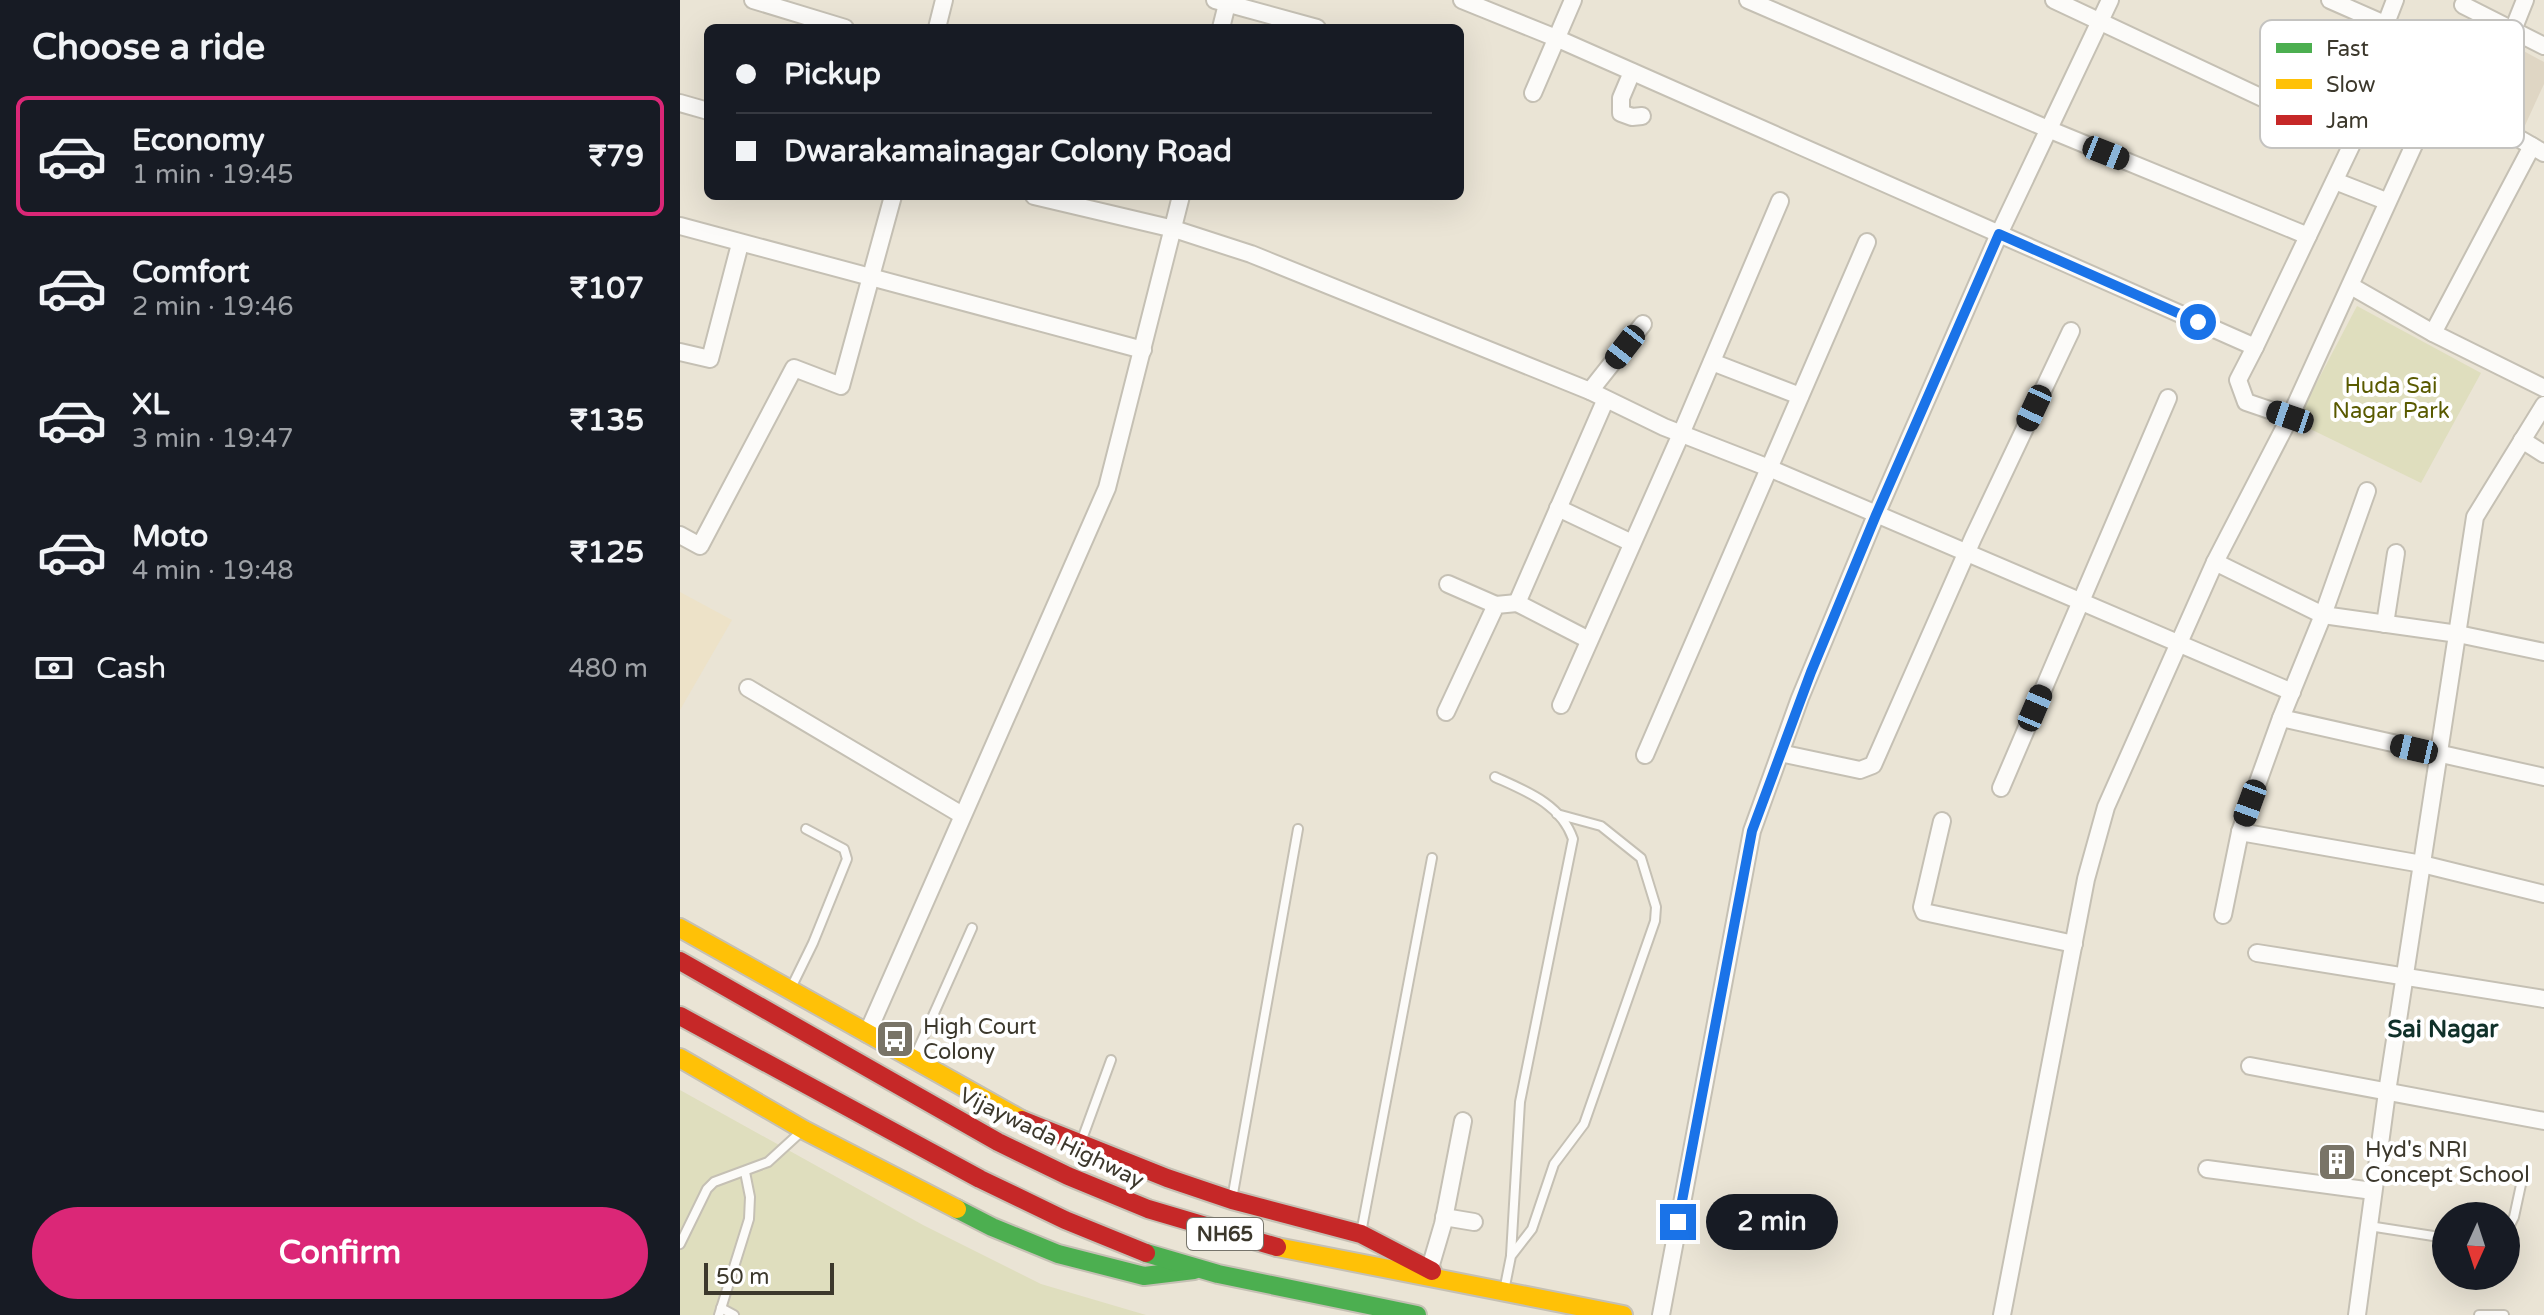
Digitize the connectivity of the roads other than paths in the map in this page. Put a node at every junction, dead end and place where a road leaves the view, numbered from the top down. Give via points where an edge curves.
1 (753, 0) edge
2 (944, 0) edge
3 (1462, 0) edge
4 (1573, 0) edge
5 (1748, 0) edge
6 (2054, 0) edge
7 (2110, 0) edge
8 (2330, 0) edge
9 (2395, 0) edge
10 (2525, 0) edge
11 (1223, 1) edge
12 (2463, 5) dead end
13 (2099, 19) junction
14 (2372, 20) edge
15 (2387, 20) edge
16 (2493, 20) edge
17 (2517, 20) edge
18 (832, 24) edge
19 (938, 24) edge
20 (1221, 24) edge
21 (1303, 24) edge
22 (2524, 36) edge
23 (1556, 38) junction
24 (2544, 46) edge
25 (1632, 72) junction
26 (1533, 93) dead end
27 (2260, 96) edge
28 (680, 103) edge
29 (704, 110) edge
30 (1642, 116) dead end
31 (2048, 129) junction
32 (2351, 148) edge
33 (2412, 148) edge
34 (2538, 150) edge
35 (2335, 181) junction
36 (892, 200) edge
37 (1051, 200) edge
38 (1180, 200) edge
39 (1780, 201) dead end
40 (2386, 201) junction
41 (680, 226) edge
42 (1174, 229) junction
43 (1999, 234) junction
44 (2308, 236) junction
45 (1867, 242) dead end
46 (740, 244) junction
47 (872, 277) junction
48 (2351, 286) junction
49 (1643, 324) dead end
50 (2071, 331) dead end
51 (2433, 333) junction
52 (2255, 347) junction
53 (1143, 350) junction
54 (680, 352) edge
55 (1712, 362) junction
56 (2544, 388) edge
57 (1590, 391) junction
58 (1800, 396) junction
59 (2168, 398) dead end
60 (1605, 401) junction
61 (2544, 405) edge
62 (2290, 417) junction
63 (1681, 434) junction
64 (2522, 440) junction
65 (2544, 454) edge
66 (1769, 468) junction
67 (2367, 491) dead end
68 (1558, 508) junction
69 (1876, 515) junction
70 (680, 535) edge
71 (1632, 543) junction
72 (1967, 553) junction
73 (2396, 553) dead end
74 (2215, 562) junction
75 (1448, 584) dead end
76 (2081, 602) junction
77 (1517, 603) junction
78 (1496, 605) junction
79 (2323, 615) junction
80 (2385, 624) junction
81 (2458, 634) junction
82 (1589, 640) junction
83 (2178, 644) junction
84 (2544, 652) edge
85 (748, 688) dead end
86 (2292, 692) junction
87 (1561, 705) dead end
88 (1446, 712) dead end
89 (2281, 718) junction
90 (1780, 753) junction
91 (1645, 755) dead end
92 (2440, 756) junction
93 (1495, 777) dead end
94 (2544, 777) edge
95 (2001, 788) dead end
96 (1557, 814) junction
97 (962, 815) junction
98 (1942, 821) dead end
99 (806, 829) dead end
100 (1298, 829) dead end
101 (2240, 832) junction
102 (1432, 858) dead end
103 (2422, 864) junction
104 (2544, 894) edge
105 (2223, 915) dead end
106 (680, 928) edge
107 (972, 928) dead end
108 (2074, 944) junction
109 (2257, 953) dead end
110 (680, 961) edge
111 (2404, 975) junction
112 (790, 990) junction
113 (2544, 999) edge
114 (680, 1016) edge
115 (867, 1034) junction
116 (680, 1058) edge
117 (913, 1059) junction
118 (1111, 1060) dead end
119 (2250, 1066) dead end
120 (2387, 1092) junction
121 (1463, 1121) dead end
122 (2544, 1121) edge
123 (804, 1130) junction
124 (1081, 1144) junction
125 (2207, 1169) dead end
126 (745, 1172) junction
127 (2522, 1180) dead end
128 (2373, 1191) junction
129 (1232, 1200) junction
130 (2517, 1202) edge
131 (1444, 1217) junction
132 (1474, 1222) dead end
133 (2369, 1226) junction
134 (1361, 1234) junction
135 (2432, 1236) edge
136 (680, 1244) edge
137 (1511, 1256) junction
138 (1203, 1269) junction
139 (1434, 1273) junction
140 (1504, 1291) junction
141 (720, 1311) edge
142 (734, 1315) edge
143 (1417, 1315) edge
144 (1623, 1315) edge
145 (1661, 1315) edge
146 (2002, 1315) edge
147 (2357, 1315) edge
148 (2479, 1315) edge
149 (2504, 1315) edge

1 - 18 street
2 - 19 street
3 - 23 street
4 - 23 street
5 - 31 street
6 - 13 street
7 - 13 street
8 - 14 street
9 - 15 street
10 - 17 street
11 - 20 street
11 - 21 street
12 - 16 street
13 - 27 street
13 - 31 street
22 - 24 street
23 - 25 street
23 - 26 street
25 - 30 street via 1621,113
25 - 43 street
28 - 29 street
31 - 43 street
31 - 44 street
32 - 35 street
33 - 40 street
34 - 51 street
35 - 40 street
35 - 44 street
36 - 47 street
37 - 42 street
38 - 42 street
39 - 55 street
40 - 48 street
41 - 46 street
42 - 53 street
42 - 57 street via 1251,254
43 - 52 street
43 - 69 street
44 - 52 street
45 - 58 street
46 - 47 street
46 - 54 street via 710,359
47 - 53 street
47 - 70 street via 841,386 794,368 700,546
48 - 51 street
48 - 62 street
49 - 57 street
50 - 72 street
51 - 56 street
52 - 62 street via 2238,380 2246,402
53 - 97 street via 1107,488
55 - 58 street
55 - 63 street
57 - 60 street
58 - 66 street
59 - 76 street
60 - 63 street
60 - 68 street
61 - 64 street
62 - 74 street
63 - 66 street
63 - 71 street
64 - 65 street
64 - 81 street via 2475,517
66 - 69 street
66 - 91 street
67 - 79 street
68 - 71 street
68 - 77 street
69 - 72 street
69 - 90 street
71 - 82 street
72 - 76 street
72 - 90 street via 1873,765 1860,770
73 - 80 street
74 - 79 street
74 - 83 street
75 - 78 street
76 - 83 street
76 - 95 street
77 - 78 street
77 - 82 street
78 - 88 street
79 - 80 street
79 - 86 street
80 - 81 street
81 - 84 street
81 - 92 street
82 - 87 street
83 - 86 street
83 - 108 street via 2106,807
85 - 97 street
86 - 89 street
89 - 92 street
89 - 101 street
90 - 145 street via 1752,831
92 - 94 street
92 - 103 street
93 - 96 lane via 1533,794
96 - 137 lane via 1573,839 1520,1102
96 - 137 lane via 1601,826 1641,858 1656,907 1655,921 1584,1124 1554,1164 1532,1229
97 - 115 street
98 - 108 street via 1924,912
99 - 112 lane via 844,849 847,859
100 - 129 lane
101 - 103 street
101 - 105 street
102 - 134 lane
103 - 104 street
103 - 111 street
106 - 112 main road
107 - 117 lane
108 - 146 street
109 - 111 street
110 - 139 main road, Vijaywada Highway / NH65 via 998,1142 1068,1176 1148,1209 1269,1246 1354,1264
111 - 113 street
111 - 120 street
112 - 115 main road
114 - 138 main road, NH65 via 980,1179 1133,1249
115 - 117 main road
116 - 123 main road
117 - 124 main road via 1026,1122
118 - 124 lane
119 - 120 street
120 - 122 street
120 - 128 street
121 - 131 street
123 - 126 lane via 768,1162
123 - 138 main road via 992,1227 1058,1254 1144,1276
124 - 129 main road
125 - 128 street
126 - 136 lane via 707,1189
126 - 141 lane via 749,1219
127 - 130 lane
128 - 133 street
129 - 134 main road
131 - 132 street
131 - 139 street
133 - 135 lane
133 - 147 street
134 - 139 main road
137 - 140 lane
138 - 143 main road, NH65
139 - 140 main road, Vijaywada Highway / NH65
140 - 144 main road, Vijaywada Highway / NH65
141 - 142 lane
148 - 149 lane

